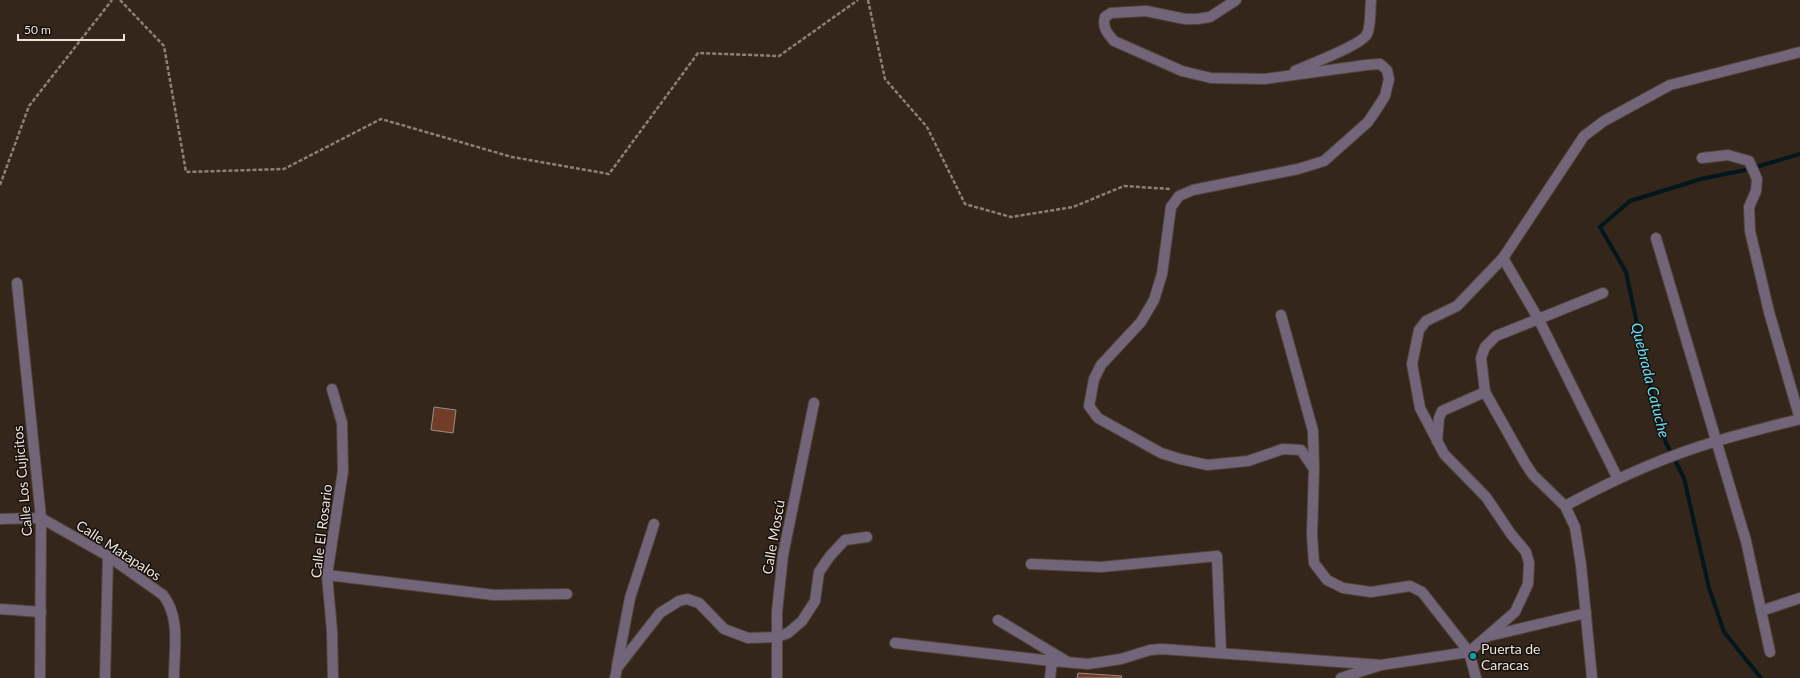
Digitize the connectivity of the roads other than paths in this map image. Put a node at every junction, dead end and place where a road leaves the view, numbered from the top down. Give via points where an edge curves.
1 (1236, 0) edge
2 (1371, 0) edge
3 (1800, 52) edge
4 (1286, 76) junction
5 (1702, 158) dead end
6 (1656, 238) dead end
7 (1503, 258) junction
8 (17, 283) dead end
9 (1603, 293) dead end
10 (1281, 315) dead end
11 (1539, 320) junction
12 (332, 389) dead end
13 (1485, 392) junction
14 (814, 403) dead end
15 (1800, 419) edge
16 (1716, 441) junction
17 (1437, 443) junction
18 (1314, 469) junction
19 (1618, 479) junction
20 (1564, 506) junction
21 (41, 518) junction
22 (0, 519) edge
23 (654, 524) dead end
24 (867, 537) dead end
25 (108, 556) junction
26 (1031, 564) dead end
27 (327, 575) junction
28 (567, 594) dead end
29 (1800, 598) edge
30 (0, 609) edge
31 (1761, 611) junction
32 (41, 612) junction
33 (1586, 613) junction
34 (998, 620) dead end
35 (1487, 636) junction
36 (777, 637) junction
37 (895, 643) dead end
38 (1469, 652) junction
39 (1770, 652) dead end
40 (1221, 653) junction
41 (1052, 661) junction
42 (1068, 662) junction
43 (1381, 665) junction
44 (616, 673) edge
45 (40, 678) edge
46 (105, 678) edge
47 (174, 678) edge
48 (333, 678) edge
49 (777, 678) edge
50 (1050, 678) edge
51 (1341, 678) edge
52 (1476, 678) edge
53 (1592, 678) edge

1 - 4 street via 1210,16 1197,19 1185,20 1146,11 1111,13 1104,22 1107,33 1114,41 1182,72 1211,78 1265,79
2 - 4 street via 1368,34 1363,39 1343,51
3 - 7 street via 1670,85 1604,121 1584,136
4 - 18 street via 1380,64 1387,70 1389,79 1384,96 1368,122 1324,161 1298,170 1193,190 1179,196 1172,207 1162,274 1154,300 1141,322 1101,365 1094,379 1089,406 1098,418 1161,453 1180,459 1207,465 1248,461 1283,449 1301,450
5 - 15 street via 1728,155 1749,161 1757,179 1756,191 1749,207 1750,230 1769,312
6 - 16 street
7 - 11 street
7 - 17 street via 1457,306 1426,321 1418,330 1412,364 1420,408
8 - 21 street, Calle Los Cujicitos
9 - 11 street
10 - 18 street via 1313,431
11 - 13 street via 1496,336 1485,347 1481,358
11 - 19 street
12 - 27 street, Calle El Rosario via 342,423 344,471
13 - 17 street via 1442,411
13 - 20 street via 1533,475
14 - 36 street, Calle Moscú via 783,555
15 - 16 street
16 - 19 street
16 - 31 street via 1746,541
17 - 35 street via 1444,454 1486,497 1526,552 1529,563 1528,584 1515,612
18 - 38 street via 1314,563 1327,580 1342,588 1371,592 1410,586 1422,592
19 - 20 street
20 - 33 street via 1575,527
21 - 22 street
21 - 25 street, Calle Matapalos
21 - 32 street, Calle Los Cujicitos
23 - 44 street via 630,598
24 - 36 street via 845,540 830,556 819,572 815,601 802,621 788,633
25 - 46 street
25 - 47 street, Calle Matapalos via 162,595 169,604 175,626
26 - 40 street via 1101,566 1217,556
27 - 28 street via 494,595
27 - 48 street, Calle El Rosario
29 - 31 street
30 - 32 street
31 - 39 street
32 - 45 street, Calle Los Cujicitos
33 - 35 street
33 - 53 street
34 - 42 street
35 - 38 street
36 - 44 street via 748,638 724,630 699,603 687,600 668,606 660,613
36 - 49 street, Calle Moscú
37 - 41 street
38 - 43 street
38 - 52 street
40 - 42 street via 1162,649 1088,664
40 - 43 street
41 - 42 street
41 - 50 street
43 - 51 street

